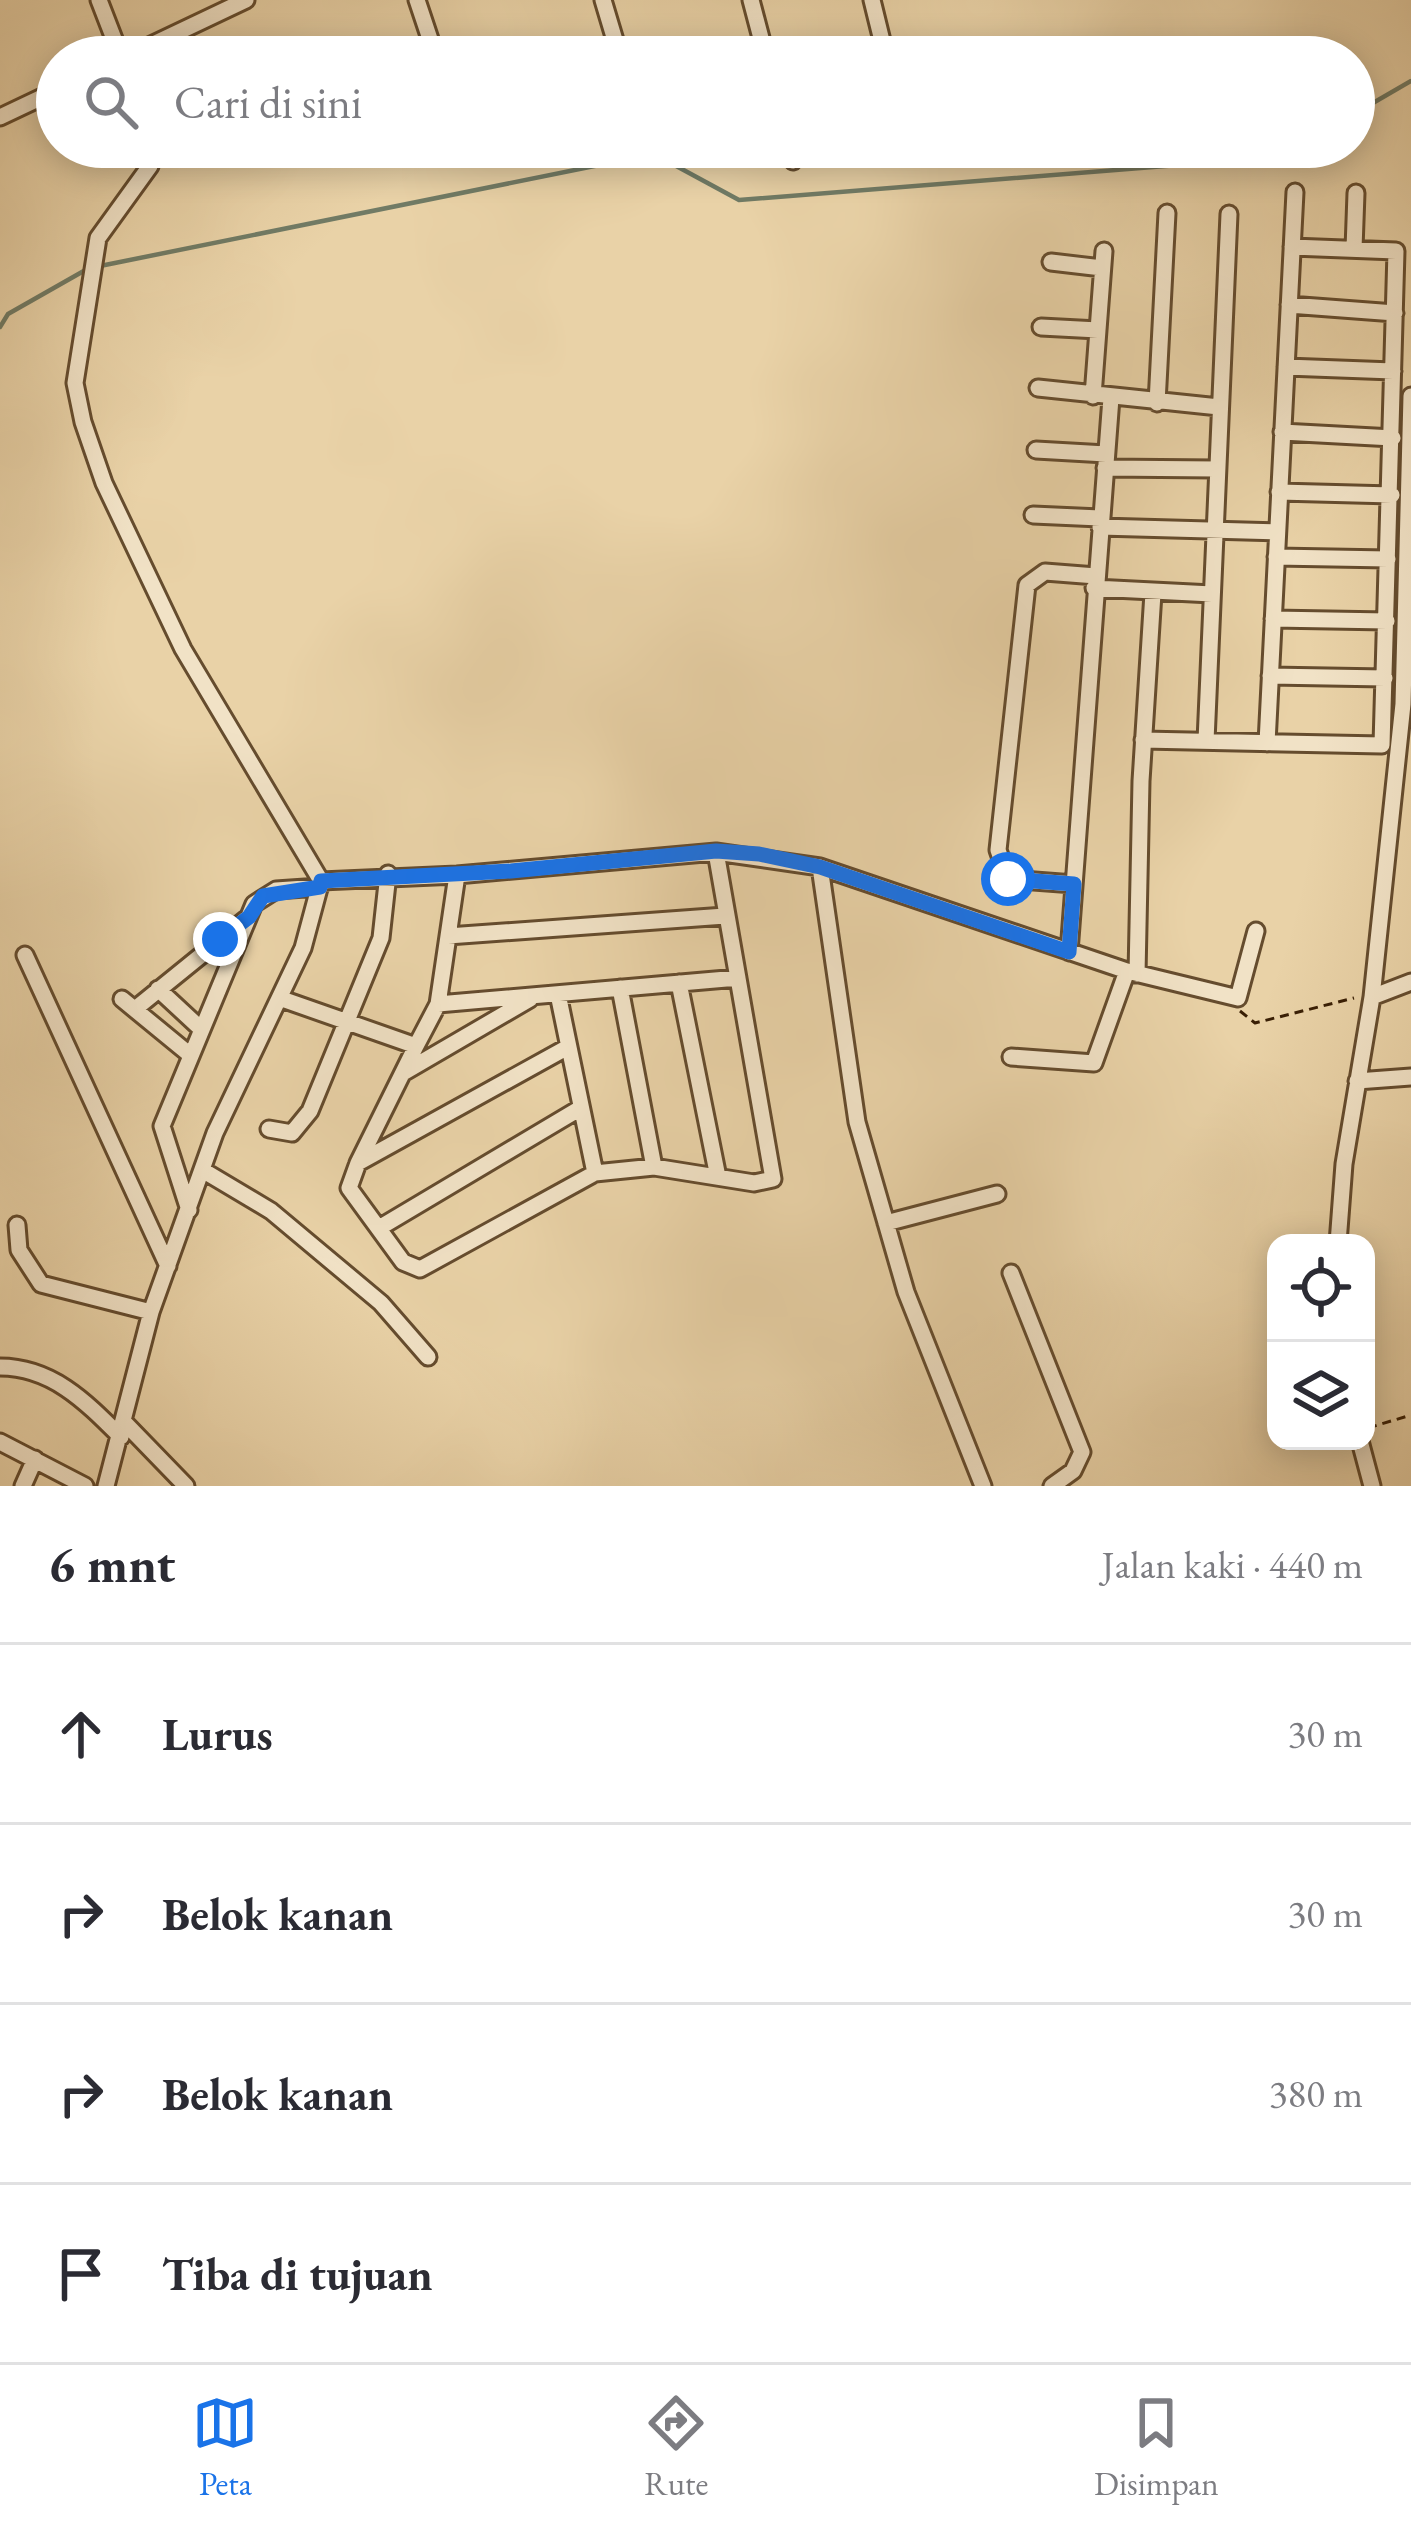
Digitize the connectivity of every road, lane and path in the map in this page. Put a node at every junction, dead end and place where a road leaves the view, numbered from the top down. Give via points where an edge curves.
1 (99, 0) edge
2 (246, 0) edge
3 (417, 0) edge
4 (603, 0) edge
5 (751, 0) edge
6 (872, 0) edge
7 (115, 36) edge
8 (169, 36) edge
9 (429, 36) edge
10 (614, 36) edge
11 (760, 36) edge
12 (881, 36) edge
13 (36, 100) edge
14 (0, 117) edge
15 (149, 168) edge
16 (1295, 192) dead end
17 (1356, 193) dead end
18 (1167, 213) dead end
19 (1229, 214) dead end
20 (1292, 247) junction
21 (1354, 249) junction
22 (1051, 262) dead end
23 (1289, 305) junction
24 (1395, 313) junction
25 (1041, 327) dead end
26 (1098, 330) junction
27 (1286, 368) junction
28 (1393, 371) junction
29 (1038, 388) dead end
30 (1411, 396) edge
31 (1102, 397) junction
32 (1157, 403) junction
33 (1220, 407) junction
34 (1282, 432) junction
35 (1394, 438) junction
36 (1036, 450) dead end
37 (1106, 461) junction
38 (1216, 469) junction
39 (1279, 492) junction
40 (1392, 495) junction
41 (1033, 514) dead end
42 (1100, 523) junction
43 (1214, 528) junction
44 (1277, 532) junction
45 (1276, 556) junction
46 (1388, 559) junction
47 (1095, 582) junction
48 (1153, 593) junction
49 (1212, 593) junction
50 (1273, 619) junction
51 (1387, 621) junction
52 (1270, 676) junction
53 (1384, 678) junction
54 (1143, 740) junction
55 (1206, 741) junction
56 (1267, 742) junction
57 (716, 851) junction
58 (820, 867) junction
59 (388, 874) junction
60 (457, 875) junction
61 (320, 884) junction
62 (1074, 884) junction
63 (724, 916) junction
64 (249, 917) junction
65 (1256, 931) dead end
66 (448, 936) junction
67 (1069, 952) junction
68 (25, 955) dead end
69 (1132, 972) junction
70 (738, 978) junction
71 (1411, 982) edge
72 (679, 983) junction
73 (620, 988) junction
74 (158, 989) junction
75 (557, 994) junction
76 (535, 996) junction
77 (1372, 997) junction
78 (1238, 998) junction
79 (282, 999) junction
80 (438, 1004) junction
81 (350, 1022) junction
82 (200, 1028) junction
83 (416, 1046) junction
84 (568, 1047) junction
85 (189, 1054) junction
86 (1011, 1057) dead end
87 (403, 1073) junction
88 (1411, 1077) edge
89 (1357, 1081) junction
90 (579, 1108) junction
91 (269, 1129) dead end
92 (358, 1163) junction
93 (654, 1167) junction
94 (204, 1171) junction
95 (595, 1173) junction
96 (718, 1177) junction
97 (997, 1194) dead end
98 (189, 1210) junction
99 (886, 1223) junction
100 (17, 1225) dead end
101 (380, 1228) junction
102 (1339, 1234) edge
103 (168, 1266) junction
104 (1012, 1273) dead end
105 (151, 1312) junction
106 (428, 1357) dead end
107 (0, 1367) edge
108 (1411, 1414) edge
109 (1375, 1425) edge
110 (123, 1430) junction
111 (0, 1442) edge
112 (1362, 1450) edge
113 (35, 1459) junction
114 (23, 1486) edge
115 (85, 1486) edge
116 (106, 1486) edge
117 (186, 1486) edge
118 (983, 1486) edge
119 (1052, 1486) edge
120 (1372, 1486) edge

1 - 7 street
2 - 8 street
3 - 9 street
4 - 10 street
5 - 11 street
6 - 12 street
13 - 14 street
15 - 61 street via 98,238 75,383 104,484 183,650
16 - 20 street
17 - 21 street
18 - 32 street
19 - 33 street
20 - 21 street
20 - 23 street
21 - 24 street via 1396,251
22 - 26 street via 1103,259
23 - 24 street
23 - 27 street
24 - 28 street
25 - 26 street
26 - 31 street
27 - 28 street
27 - 34 street
28 - 35 street
29 - 31 street
30 - 77 street via 1403,704
31 - 32 street
31 - 37 street
32 - 33 street
33 - 38 street
34 - 35 street
34 - 39 street
35 - 40 street
36 - 37 street
37 - 38 street
37 - 42 street
38 - 43 street
39 - 40 street
39 - 44 street
40 - 46 street
41 - 42 street
42 - 43 street
42 - 47 street
43 - 44 street
43 - 49 street
44 - 45 street
45 - 46 street
45 - 50 street
46 - 51 street
47 - 48 street
47 - 62 street
47 - 62 street via 1046,572 1027,585 998,850 1008,879
48 - 49 street
48 - 54 street
49 - 55 street
50 - 51 street
50 - 52 street
51 - 53 street
52 - 53 street
52 - 56 street
53 - 56 street via 1382,745
54 - 55 street
54 - 69 street
55 - 56 street
57 - 58 street
57 - 60 street
57 - 63 street
58 - 67 street
58 - 99 street via 857,1122
59 - 60 street
59 - 61 street
59 - 81 street via 380,938
60 - 66 street
61 - 64 street via 263,896
61 - 79 street
62 - 67 street
63 - 66 street
63 - 70 street
64 - 74 street
64 - 82 street
65 - 78 street
66 - 80 street
67 - 69 street
68 - 103 street
69 - 78 street
69 - 86 street via 1094,1064
70 - 72 street
70 - 96 street via 773,1179
71 - 77 street
72 - 73 street
72 - 96 street
73 - 75 street
73 - 93 street
74 - 82 street
74 - 85 street via 129,1004
75 - 76 street
75 - 84 street
76 - 80 street
76 - 87 street
77 - 78 path via 1255,1023 1245,1019
77 - 89 street
79 - 81 street
79 - 94 street via 214,1133
80 - 83 street
81 - 83 street
81 - 91 street via 304,1123 288,1134
82 - 85 street
83 - 87 street
84 - 90 street
84 - 92 street
85 - 98 street via 162,1126
87 - 92 street
88 - 89 street
89 - 102 street
90 - 95 street
90 - 101 street
92 - 101 street via 349,1188
93 - 95 street
93 - 96 street
94 - 98 street
94 - 106 street via 271,1211 381,1303
95 - 101 street via 420,1269 403,1262
97 - 99 street
98 - 103 street
99 - 118 street via 905,1292
100 - 105 street via 19,1250 41,1284
103 - 105 street
104 - 119 street via 1082,1451 1073,1471
105 - 110 street
107 - 110 street via 58,1381
108 - 109 path
110 - 116 street
110 - 117 street
111 - 113 street
112 - 120 street
113 - 114 street
113 - 115 street

